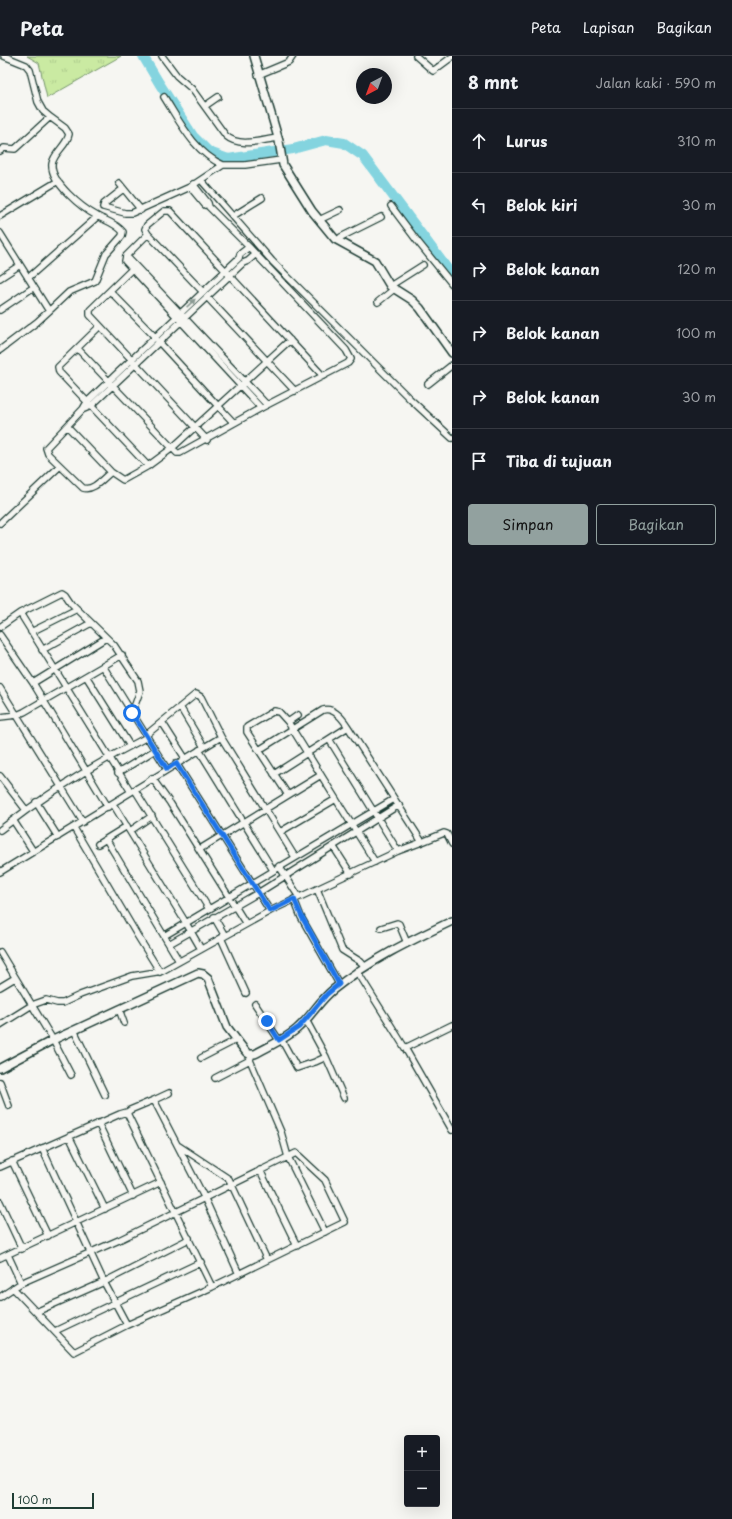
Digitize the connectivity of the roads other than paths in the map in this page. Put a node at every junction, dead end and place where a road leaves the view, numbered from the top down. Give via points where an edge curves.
1 (4, 56) edge
2 (162, 56) edge
3 (254, 56) edge
4 (293, 56) edge
5 (416, 56) edge
6 (452, 57) edge
7 (258, 76) junction
8 (164, 97) dead end
9 (218, 97) dead end
10 (205, 106) junction
11 (50, 118) junction
12 (278, 140) junction
13 (0, 151) edge
14 (281, 158) junction
15 (223, 166) junction
16 (201, 180) junction
17 (58, 181) junction
18 (119, 183) dead end
19 (191, 185) junction
20 (123, 189) junction
21 (262, 198) dead end
22 (391, 206) dead end
23 (141, 210) junction
24 (340, 210) dead end
25 (0, 216) edge
26 (97, 216) junction
27 (233, 216) junction
28 (381, 217) dead end
29 (319, 220) junction
30 (0, 233) edge
31 (148, 234) junction
32 (338, 240) junction
33 (249, 246) junction
34 (256, 254) junction
35 (126, 256) junction
36 (241, 260) junction
37 (20, 265) junction
38 (423, 265) dead end
39 (132, 269) junction
40 (226, 270) junction
41 (230, 275) junction
42 (0, 278) edge
43 (28, 278) junction
44 (452, 284) edge
45 (34, 287) junction
46 (392, 288) junction
47 (110, 291) junction
48 (205, 294) junction
49 (378, 302) dead end
50 (0, 310) edge
51 (49, 311) junction
52 (181, 317) junction
53 (100, 326) junction
54 (157, 339) junction
55 (290, 340) junction
56 (78, 349) junction
57 (0, 350) edge
58 (452, 353) edge
59 (134, 361) junction
60 (267, 361) junction
61 (452, 365) edge
62 (323, 376) junction
63 (111, 383) junction
64 (242, 384) junction
65 (428, 384) dead end
66 (295, 391) junction
67 (89, 404) junction
68 (267, 405) junction
69 (218, 406) junction
70 (261, 408) junction
71 (234, 423) junction
72 (67, 426) junction
73 (195, 427) junction
74 (452, 438) edge
75 (207, 440) junction
76 (171, 449) junction
77 (60, 466) junction
78 (148, 466) junction
79 (111, 472) junction
80 (0, 523) edge
81 (76, 609) junction
82 (20, 613) junction
83 (91, 623) junction
84 (0, 627) edge
85 (31, 632) junction
86 (0, 634) edge
87 (106, 638) junction
88 (42, 650) junction
89 (122, 655) junction
90 (103, 666) junction
91 (54, 669) junction
92 (86, 676) junction
93 (33, 683) junction
94 (0, 688) edge
95 (66, 688) junction
96 (44, 701) junction
97 (180, 707) junction
98 (132, 713) junction
99 (17, 715) junction
100 (298, 715) dead end
101 (0, 717) edge
102 (162, 722) junction
103 (288, 722) junction
104 (348, 727) junction
105 (293, 729) junction
106 (147, 736) junction
107 (221, 737) junction
108 (329, 739) junction
109 (130, 746) junction
110 (201, 748) junction
111 (155, 750) junction
112 (259, 750) junction
113 (307, 752) junction
114 (109, 757) junction
115 (185, 758) junction
116 (176, 763) junction
117 (167, 769) junction
118 (86, 771) junction
119 (118, 773) junction
120 (274, 774) junction
121 (320, 775) junction
122 (0, 776) edge
123 (152, 778) junction
124 (61, 786) junction
125 (133, 791) junction
126 (288, 795) junction
127 (336, 799) junction
128 (394, 799) junction
129 (36, 802) junction
130 (111, 805) junction
131 (398, 805) junction
132 (266, 809) junction
133 (26, 810) junction
134 (373, 811) junction
135 (152, 816) junction
136 (378, 818) junction
137 (13, 820) junction
138 (83, 822) junction
139 (244, 822) junction
140 (350, 824) junction
141 (74, 828) junction
142 (128, 828) junction
143 (0, 830) edge
144 (356, 831) junction
145 (280, 832) junction
146 (221, 836) junction
147 (58, 837) junction
148 (106, 839) junction
149 (426, 841) junction
150 (98, 844) dead end
151 (452, 844) edge
152 (333, 846) junction
153 (200, 850) junction
154 (33, 851) junction
155 (398, 851) junction
156 (295, 857) junction
157 (375, 862) junction
158 (279, 866) junction
159 (273, 870) junction
160 (0, 872) edge
161 (351, 874) junction
162 (286, 876) junction
163 (251, 883) junction
164 (317, 889) junction
165 (258, 893) junction
166 (230, 897) junction
167 (296, 898) junction
168 (236, 906) junction
169 (208, 909) junction
170 (270, 911) junction
171 (214, 917) junction
172 (452, 921) edge
173 (186, 923) junction
174 (246, 924) junction
175 (381, 928) dead end
176 (191, 932) junction
177 (164, 936) junction
178 (223, 937) junction
179 (408, 943) junction
180 (169, 944) junction
181 (200, 950) junction
182 (0, 952) edge
183 (179, 961) junction
184 (365, 967) junction
185 (357, 971) junction
186 (160, 972) junction
187 (15, 978) junction
188 (339, 984) junction
189 (0, 987) edge
190 (246, 993) dead end
191 (255, 1004) dead end
192 (32, 1005) junction
193 (119, 1009) junction
194 (306, 1020) junction
195 (124, 1023) dead end
196 (0, 1025) edge
197 (452, 1025) edge
198 (74, 1030) junction
199 (280, 1039) junction
200 (53, 1040) junction
201 (236, 1040) junction
202 (405, 1048) junction
203 (251, 1057) junction
204 (326, 1057) junction
205 (201, 1058) dead end
206 (0, 1068) edge
207 (70, 1075) dead end
208 (215, 1078) dead end
209 (0, 1082) edge
210 (169, 1093) dead end
211 (105, 1095) dead end
212 (344, 1098) dead end
213 (154, 1100) junction
214 (9, 1106) dead end
215 (128, 1112) junction
216 (98, 1123) junction
217 (452, 1130) edge
218 (69, 1136) junction
219 (178, 1146) junction
220 (42, 1148) junction
221 (288, 1157) junction
222 (12, 1161) junction
223 (0, 1167) edge
224 (260, 1170) junction
225 (161, 1182) junction
226 (232, 1184) junction
227 (133, 1196) junction
228 (204, 1197) junction
229 (0, 1202) edge
230 (105, 1209) junction
231 (175, 1211) junction
232 (77, 1222) junction
233 (325, 1232) junction
234 (48, 1236) junction
235 (189, 1238) junction
236 (297, 1246) junction
237 (22, 1248) junction
238 (91, 1252) junction
239 (8, 1255) junction
240 (0, 1258) edge
241 (267, 1260) junction
242 (201, 1262) junction
243 (239, 1274) junction
244 (104, 1282) junction
245 (21, 1283) junction
246 (212, 1287) junction
247 (13, 1288) junction
248 (0, 1297) edge
249 (115, 1302) junction
250 (36, 1312) junction
251 (127, 1325) junction
252 (55, 1331) junction

1 - 11 street via 26,65 30,70 38,102
2 - 10 street
3 - 7 street
4 - 7 street via 289,62
5 - 6 street via 433,71
7 - 12 street
8 - 15 street via 198,148
9 - 10 street
10 - 12 street via 226,136 235,142
11 - 13 street via 15,149 4,148
11 - 17 street via 65,128 69,134 52,162 52,170
12 - 14 street
14 - 15 street via 245,165
14 - 29 street via 285,170
15 - 16 street
16 - 19 street
16 - 27 street
17 - 25 street
17 - 26 street via 83,208
18 - 20 street
19 - 23 street
19 - 33 street via 209,207
20 - 23 street
20 - 23 street via 104,204 104,207 129,214
21 - 27 street
22 - 44 street
24 - 29 street
26 - 43 street
26 - 51 street via 121,229 122,236 106,254 95,282 69,292
27 - 74 street via 272,261
28 - 32 street
29 - 32 street
30 - 37 street
31 - 35 street
31 - 40 street via 145,229 147,226 164,211 170,211
31 - 48 street
32 - 46 street via 375,261
33 - 34 street
33 - 36 street via 240,254
34 - 36 street via 248,261
34 - 62 street via 351,356 348,363
35 - 39 street via 124,261
35 - 52 street
36 - 40 street
36 - 41 street
37 - 42 street
37 - 43 street
38 - 46 street
39 - 47 street
39 - 52 street
40 - 41 street
40 - 48 street
41 - 48 street
41 - 55 street
43 - 45 street
45 - 50 street
45 - 51 street
46 - 49 street
46 - 58 street via 420,308
47 - 53 street via 89,312
47 - 54 street
48 - 52 street
48 - 60 street
51 - 57 street
52 - 54 street
52 - 64 street
53 - 56 street
53 - 59 street
54 - 59 street
54 - 69 street
55 - 60 street
55 - 62 street
56 - 63 street
56 - 67 street via 58,369 61,376
59 - 63 street
59 - 73 street
60 - 64 street
60 - 66 street
61 - 65 street
62 - 66 street
63 - 67 street
63 - 76 street
64 - 68 street
64 - 69 street
64 - 70 street
66 - 68 street
67 - 72 street
67 - 78 street
68 - 70 street
69 - 71 street
69 - 73 street
70 - 71 street
71 - 75 street
72 - 77 street via 46,448 48,454
72 - 79 street
73 - 75 street
73 - 76 street
75 - 76 street via 180,453
76 - 78 street
77 - 79 street via 78,485 88,489
77 - 80 street
78 - 79 street via 123,480
81 - 82 street via 62,592
81 - 83 street
81 - 85 street
82 - 84 street
82 - 85 street
83 - 87 street
83 - 88 street
85 - 88 street
86 - 93 street
87 - 89 street
87 - 91 street
88 - 91 street
89 - 90 street
89 - 98 street via 139,684 140,691
90 - 92 street
90 - 98 street
91 - 93 street
91 - 95 street
92 - 95 street
92 - 109 street
93 - 96 street
94 - 99 street
95 - 96 street
95 - 114 street
96 - 99 street
96 - 118 street
97 - 102 street
97 - 107 street via 198,694
97 - 110 street
98 - 106 street
99 - 101 street
99 - 124 street
100 - 103 street
102 - 106 street
102 - 115 street
103 - 105 street
103 - 112 street via 279,712 274,711 248,726 247,732
104 - 105 street via 338,715 326,709
104 - 108 street
104 - 128 street
105 - 112 street
105 - 113 street
106 - 109 street
106 - 111 street
107 - 110 street
107 - 132 street
108 - 113 street
108 - 134 street
109 - 114 street
110 - 115 street
110 - 139 street
111 - 117 street
111 - 119 street
112 - 120 street
113 - 120 street
113 - 121 street
114 - 118 street
114 - 119 street
115 - 116 street
116 - 117 street
116 - 146 street
117 - 123 street
118 - 124 street
118 - 130 street
119 - 125 street
120 - 126 street
121 - 126 street
121 - 127 street
122 - 133 street
123 - 125 street
123 - 153 street
124 - 129 street
124 - 138 street
125 - 130 street
125 - 135 street
126 - 132 street
127 - 140 street
127 - 145 street
128 - 131 street
128 - 134 street
129 - 133 street
129 - 147 street
130 - 138 street
130 - 142 street
131 - 136 street
131 - 149 street
132 - 139 street
132 - 145 street
133 - 137 street
134 - 136 street
134 - 140 street
135 - 142 street
135 - 169 street
136 - 144 street
136 - 155 street
137 - 143 street
137 - 154 street
138 - 141 street
139 - 146 street
139 - 159 street
140 - 144 street
140 - 156 street
141 - 147 street
141 - 186 street
142 - 148 street
142 - 173 street
144 - 152 street
144 - 157 street
145 - 156 street
146 - 153 street
146 - 163 street
147 - 154 street
148 - 150 street
148 - 177 street
149 - 151 street via 446,834
149 - 155 street
152 - 161 street
152 - 162 street
153 - 166 street
154 - 160 street
155 - 157 street
156 - 158 street
157 - 161 street
158 - 159 street
158 - 162 street
159 - 163 street
161 - 164 street
162 - 165 street
162 - 167 street
163 - 165 street
163 - 166 street
164 - 167 street
164 - 184 street via 342,950
165 - 168 street
165 - 170 street
166 - 168 street
166 - 169 street
167 - 170 street
167 - 188 street via 302,917
168 - 171 street
168 - 174 street
169 - 173 street
170 - 174 street
171 - 176 street
171 - 178 street
172 - 179 street
173 - 176 street
173 - 177 street
174 - 178 street
175 - 179 street via 399,924
176 - 180 street
176 - 181 street
177 - 180 street
178 - 181 street
178 - 190 street
179 - 184 street via 384,954
180 - 183 street
181 - 183 street
182 - 187 street
183 - 186 street
184 - 185 street
185 - 188 street
185 - 202 street
186 - 192 street via 132,976 63,1003 57,1004 46,1000
187 - 189 street
187 - 192 street
188 - 194 street via 321,1000
191 - 199 street
192 - 196 street
192 - 200 street
193 - 195 street
193 - 198 street
193 - 201 street via 200,973 209,981 227,1027
194 - 199 street
194 - 204 street
197 - 202 street
198 - 200 street
198 - 211 street
199 - 203 street
199 - 204 street via 297,1068
200 - 206 street
200 - 207 street
201 - 203 street
201 - 205 street
202 - 217 street
203 - 208 street
203 - 221 street via 281,1132
204 - 212 street
209 - 214 street
210 - 213 street
213 - 215 street
213 - 219 street
215 - 216 street
215 - 225 street
216 - 218 street
216 - 227 street
218 - 220 street
218 - 230 street
219 - 226 street via 229,1179
219 - 228 street
220 - 222 street
220 - 232 street
221 - 224 street
221 - 233 street
221 - 233 street via 296,1153 325,1180 345,1222
222 - 223 street
222 - 234 street
224 - 226 street
224 - 236 street
225 - 227 street
225 - 231 street
226 - 228 street
226 - 241 street
227 - 230 street
228 - 231 street
228 - 243 street
229 - 237 street
230 - 232 street
231 - 235 street
231 - 238 street
232 - 234 street
232 - 238 street
233 - 236 street
234 - 237 street
235 - 242 street
235 - 244 street
236 - 241 street
237 - 239 street
238 - 244 street
238 - 245 street
239 - 240 street
239 - 245 street
241 - 243 street
242 - 246 street
242 - 249 street
243 - 246 street
244 - 249 street
244 - 250 street
245 - 247 street
246 - 251 street
247 - 248 street
247 - 250 street
249 - 251 street
249 - 252 street
250 - 252 street
251 - 252 street via 74,1352

